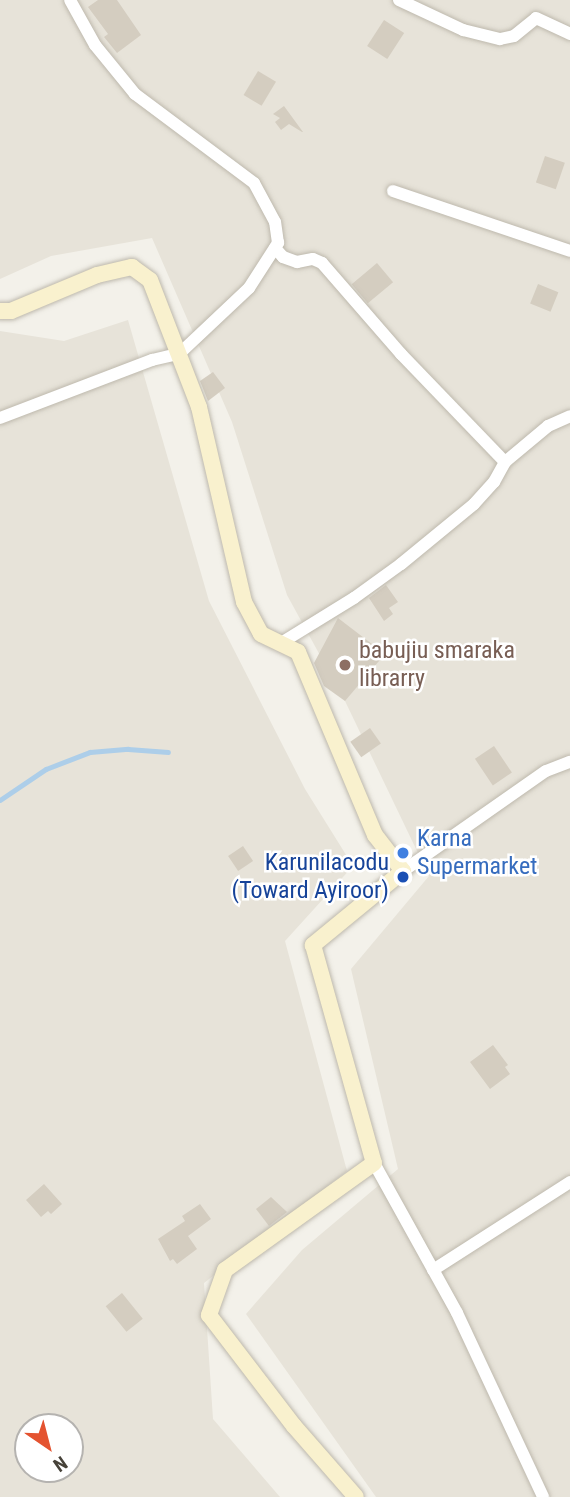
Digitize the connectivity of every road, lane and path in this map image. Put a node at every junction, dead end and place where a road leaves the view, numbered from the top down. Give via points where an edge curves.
1 (70, 0) edge
2 (400, 0) edge
3 (570, 34) edge
4 (393, 191) dead end
5 (275, 248) junction
6 (570, 251) edge
7 (0, 311) edge
8 (178, 354) junction
9 (570, 416) edge
10 (0, 418) edge
11 (505, 461) junction
12 (281, 643) junction
13 (570, 762) edge
14 (403, 871) junction
15 (374, 1163) junction
16 (570, 1182) edge
17 (433, 1270) junction
18 (356, 1497) edge
19 (543, 1497) edge

1 - 5 street via 95,45 135,94 254,183 275,222
2 - 3 street via 463,30 500,39 514,36 536,18
4 - 6 street
5 - 8 street via 248,288
5 - 11 street via 290,260 322,263 401,354
7 - 8 main road via 132,267 150,279
8 - 10 street
8 - 12 main road via 199,407 244,602 261,634
9 - 11 street via 548,426
11 - 12 street via 474,504 432,539 354,598
12 - 14 main road via 298,652 375,835
13 - 14 street via 546,771
14 - 15 main road via 313,944
15 - 17 street
15 - 18 main road via 225,1270 209,1315 294,1426
16 - 17 street
17 - 19 street

